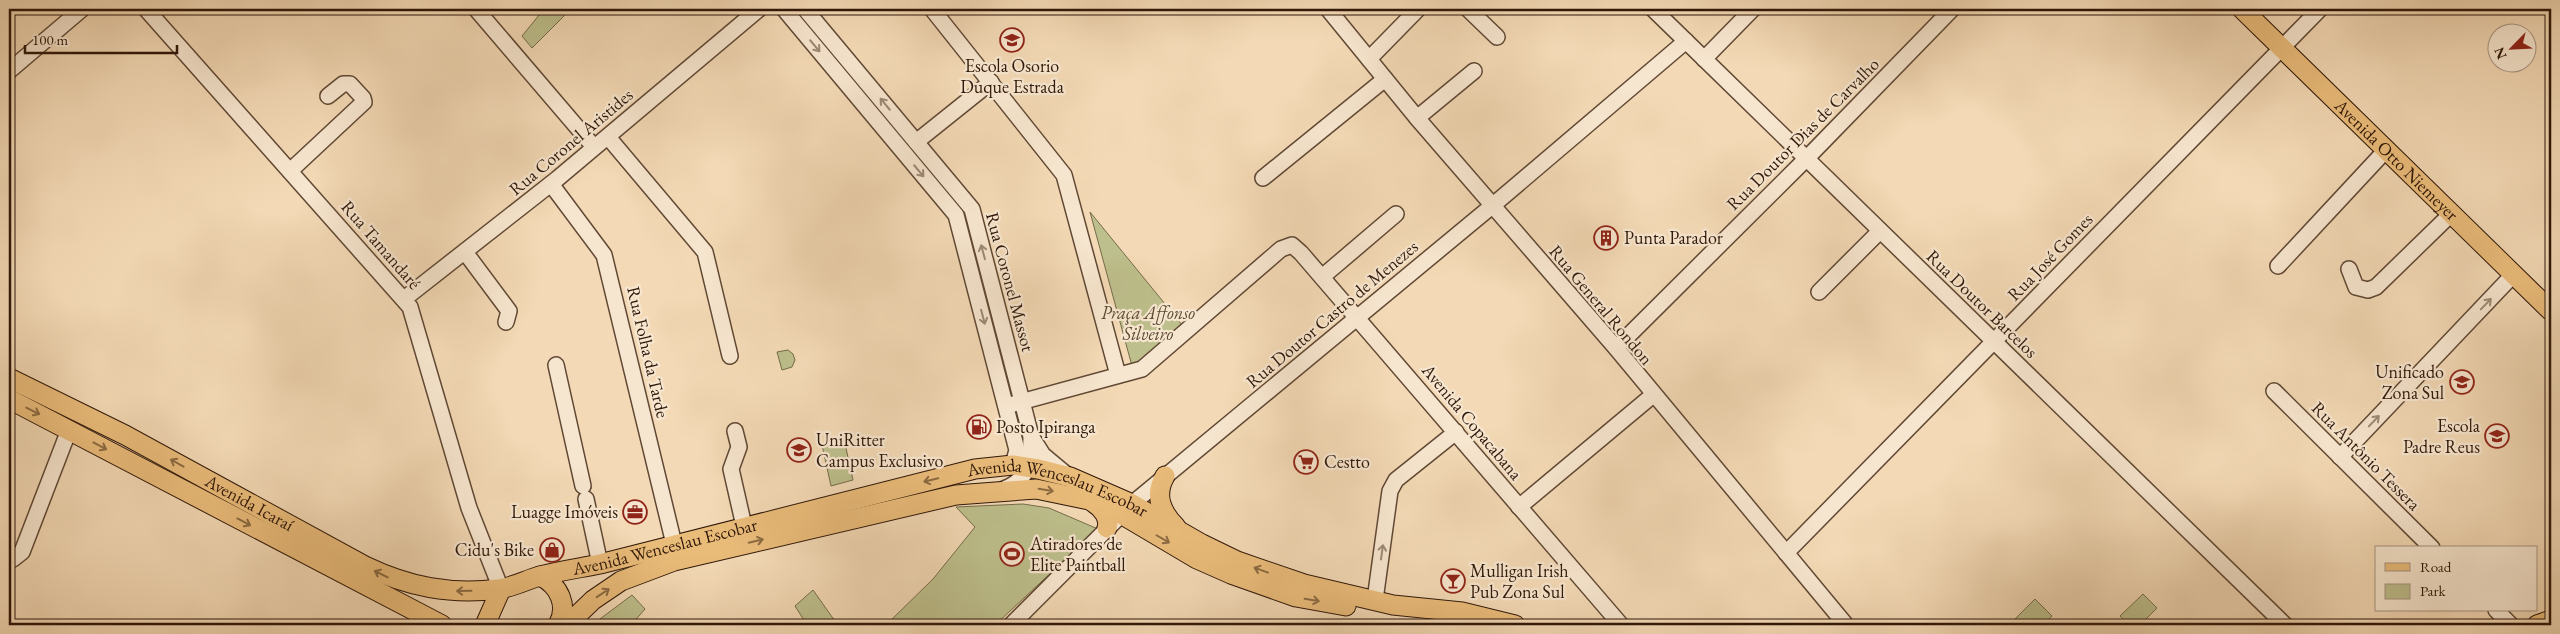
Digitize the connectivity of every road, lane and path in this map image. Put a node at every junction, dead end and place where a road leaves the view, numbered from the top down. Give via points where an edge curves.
1 (82, 9) edge
2 (146, 9) edge
3 (476, 9) edge
4 (758, 9) edge
5 (784, 9) edge
6 (805, 9) edge
7 (932, 9) edge
8 (1328, 9) edge
9 (1418, 9) edge
10 (1468, 9) edge
11 (1653, 9) edge
12 (1753, 9) edge
13 (1952, 9) edge
14 (2242, 9) edge
15 (2320, 9) edge
16 (1497, 37) dead end
17 (1686, 41) junction
18 (2282, 48) junction
19 (1369, 59) junction
20 (1704, 59) junction
21 (9, 71) edge
22 (1474, 71) dead end
23 (1385, 79) junction
24 (991, 82) junction
25 (328, 96) dead end
26 (1417, 118) junction
27 (608, 137) junction
28 (916, 142) junction
29 (594, 147) junction
30 (2386, 150) junction
31 (1806, 159) junction
32 (290, 170) junction
33 (1263, 178) dead end
34 (551, 184) junction
35 (1492, 206) junction
36 (1396, 214) dead end
37 (2451, 214) junction
38 (1880, 231) junction
39 (465, 252) junction
40 (2278, 266) dead end
41 (2349, 269) dead end
42 (2514, 275) junction
43 (1322, 277) junction
44 (1819, 292) dead end
45 (404, 299) junction
46 (2551, 311) edge
47 (1357, 317) junction
48 (506, 322) dead end
49 (1994, 342) junction
50 (1616, 348) junction
51 (730, 356) dead end
52 (556, 365) dead end
53 (1118, 375) junction
54 (9, 378) edge
55 (28, 388) junction
56 (9, 390) edge
57 (2274, 392) dead end
58 (1653, 395) junction
59 (9, 399) edge
60 (1022, 400) junction
61 (1006, 406) junction
62 (69, 430) junction
63 (735, 431) dead end
64 (1456, 432) junction
65 (1031, 436) junction
66 (2340, 457) junction
67 (1021, 466) junction
68 (1166, 476) junction
69 (1070, 477) junction
70 (1003, 490) junction
71 (1089, 500) junction
72 (1519, 507) junction
73 (1126, 509) junction
74 (744, 526) junction
75 (1107, 528) junction
76 (1180, 531) junction
77 (674, 544) junction
78 (2430, 546) edge
79 (1786, 553) junction
80 (9, 558) edge
81 (600, 564) junction
82 (540, 576) junction
83 (501, 589) junction
84 (1375, 600) junction
85 (1351, 607) junction
86 (2498, 612) edge
87 (2551, 620) edge
88 (438, 624) edge
89 (1464, 624) edge
90 (485, 625) edge
91 (558, 625) edge
92 (567, 625) edge
93 (1011, 625) edge
94 (1515, 625) edge
95 (1621, 625) edge
96 (1846, 625) edge
97 (2285, 625) edge
98 (2511, 625) edge
99 (2537, 625) edge

1 - 21 street
2 - 32 street, Rua Tamandaré
3 - 29 street
4 - 27 street, Rua Coronel Aristides
5 -> 61 street, Rua Coronel Massot via 956,215
28 -> 6 street, Rua Coronel Massot
7 - 24 street
8 - 19 street, Rua General Rondon
9 - 19 street
10 - 16 street
11 - 17 street, Rua Doutor Barcelos
12 - 20 street
13 - 31 street, Rua Doutor Dias de Carvalho
14 - 18 main road, Avenida Otto Niemeyer
15 - 18 street, Rua José Gomes
17 - 20 street, Rua Doutor Barcelos
17 - 35 street, Rua Doutor Castro de Menezes
18 - 30 main road, Avenida Otto Niemeyer
18 - 49 street, Rua José Gomes
19 - 23 street, Rua General Rondon
20 - 31 street, Rua Doutor Barcelos
22 - 26 street
23 - 26 street, Rua General Rondon
23 - 33 street
24 - 28 street
24 - 53 street via 1064,174
25 - 32 street via 343,84 350,84 364,102
26 - 35 street, Rua General Rondon
27 - 29 street, Rua Coronel Aristides
27 - 51 street via 705,252
60 -> 28 street, Rua Coronel Massot via 972,209
29 - 34 street, Rua Coronel Aristides
30 - 37 main road, Avenida Otto Niemeyer
30 - 40 street
31 - 38 street, Rua Doutor Barcelos
31 - 50 street, Rua Doutor Dias de Carvalho
32 - 45 street, Rua Tamandaré
34 - 39 street, Rua Coronel Aristides
34 - 77 street, Rua Folha da Tarde via 604,255
35 - 47 street, Rua Doutor Castro de Menezes
35 - 50 street, Rua General Rondon
36 - 43 street
37 - 41 street via 2376,287 2368,290 2356,287
37 - 42 main road, Avenida Otto Niemeyer
38 - 44 street
38 - 49 street, Rua Doutor Barcelos
39 - 45 street, Rua Coronel Aristides
39 - 48 street via 509,311
42 - 46 main road, Avenida Otto Niemeyer
66 -> 42 street
43 - 47 street, Avenida Copacabana
43 - 53 street, Avenida Copacabana via 1292,245 1281,249 1142,369
45 - 83 street, Rua Tamandaré via 410,307 469,508
47 - 64 street, Avenida Copacabana
47 - 68 street, Rua Doutor Castro de Menezes
49 - 79 street, Rua José Gomes
49 - 97 street, Rua Doutor Barcelos
50 - 58 street, Rua General Rondon
52 - 81 street
53 - 60 street
54 - 55 main road, Avenida Icaraí
55 - 56 main road via 21,392
83 -> 55 main road, Avenida Icaraí via 461,591 395,580 125,435
57 - 66 street, Rua Antônio Tessera
58 - 72 street
58 - 79 street, Rua General Rondon
59 -> 62 main road, Avenida Icaraí
60 - 61 street
60 - 65 street, Rua Coronel Massot
61 - 67 street, Rua Coronel Massot
62 - 80 street via 22,552 13,559
62 -> 88 main road, Avenida Icaraí
63 - 74 street via 739,447 731,469
64 - 72 street, Avenida Copacabana
84 -> 64 street via 1390,490 1396,480
65 - 67 street, Rua Coronel Massot
65 - 69 street via 1043,455
66 - 78 street, Rua Antônio Tessera
67 - 69 main road, Avenida Wenceslau Escobar
67 - 70 street via 1020,481
67 -> 74 main road, Avenida Wenceslau Escobar via 975,469
68 - 73 street, Rua Doutor Castro de Menezes
68 - 76 main road via 1160,484 1160,502
69 - 73 main road, Avenida Wenceslau Escobar
70 -> 71 main road, Avenida Wenceslau Escobar via 1036,488
92 -> 70 main road, Avenida Wenceslau Escobar via 593,600 621,581 674,561 931,500
71 - 73 main road, Avenida Wenceslau Escobar
71 - 75 main road via 1104,513
72 - 95 street, Avenida Copacabana
73 - 75 street, Rua Doutor Castro de Menezes
73 - 76 main road, Avenida Wenceslau Escobar
73 -> 85 main road, Avenida Wenceslau Escobar via 1197,559 1296,597
74 - 77 main road, Avenida Wenceslau Escobar
75 - 93 street, Rua Doutor Castro de Menezes
84 -> 76 main road, Avenida Wenceslau Escobar via 1275,575 1237,561
77 - 81 main road, Avenida Wenceslau Escobar
79 - 96 street, Rua General Rondon
81 - 82 main road, Avenida Wenceslau Escobar
82 - 83 main road, Avenida Wenceslau Escobar
82 - 91 main road via 556,587 562,599 564,609
83 - 90 main road
84 - 85 main road
84 - 94 main road, Avenida Wenceslau Escobar via 1462,612
85 - 89 main road, Avenida Wenceslau Escobar
86 - 98 street
87 - 99 main road

